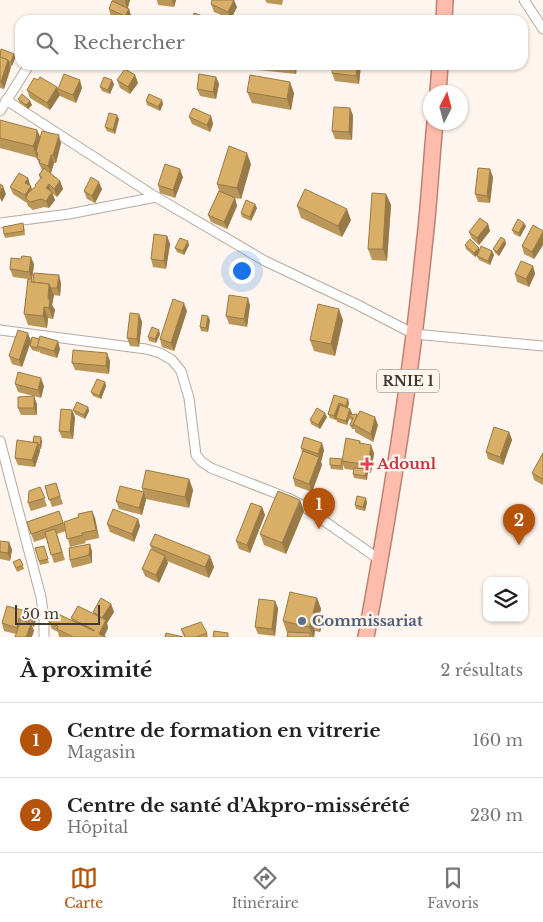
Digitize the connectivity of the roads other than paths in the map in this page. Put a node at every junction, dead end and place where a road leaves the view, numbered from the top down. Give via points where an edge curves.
1 (445, 0) edge
2 (524, 0) edge
3 (444, 15) edge
4 (543, 30) edge
5 (26, 70) edge
6 (440, 70) edge
7 (439, 85) edge
8 (6, 100) junction
9 (0, 111) edge
10 (434, 130) edge
11 (156, 197) junction
12 (0, 222) edge
13 (0, 330) edge
14 (414, 334) junction
15 (543, 346) edge
16 (0, 441) edge
17 (380, 560) junction
18 (44, 637) edge
19 (366, 637) edge

1 - 3 highway
2 - 4 street
5 - 8 street
6 - 7 highway
8 - 9 street
8 - 11 street
10 - 14 highway, RNIE 1
11 - 12 street via 69,214
11 - 14 street via 266,261
13 - 17 street via 146,349 166,356 181,370 189,398 196,455 202,462 300,504
14 - 15 street
14 - 17 highway, RNIE 1
16 - 18 street via 41,597
17 - 19 highway, RNIE 1

